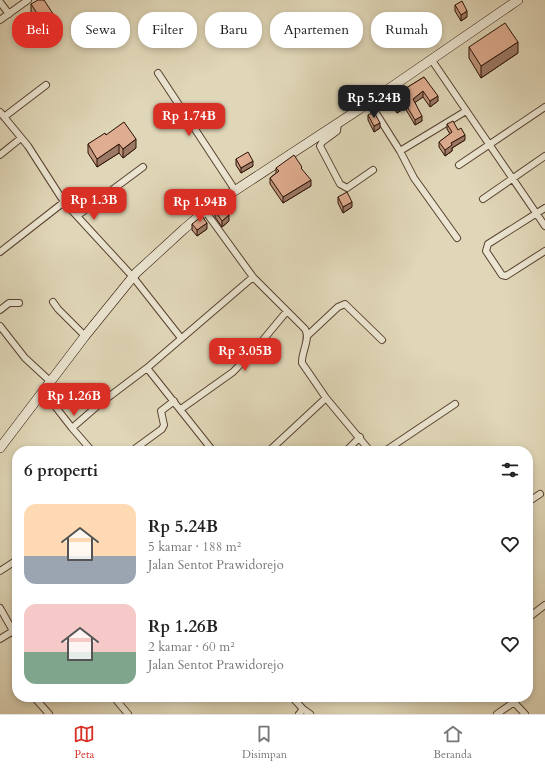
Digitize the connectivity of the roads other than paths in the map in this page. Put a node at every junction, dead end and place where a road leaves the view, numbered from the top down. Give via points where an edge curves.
1 (28, 0) edge
2 (518, 0) edge
3 (0, 2) edge
4 (9, 14) junction
5 (0, 20) edge
6 (431, 59) junction
7 (158, 73) dead end
8 (46, 85) dead end
9 (369, 102) junction
10 (545, 107) edge
11 (466, 111) junction
12 (2, 114) edge
13 (338, 123) junction
14 (21, 138) junction
15 (489, 144) junction
16 (400, 151) junction
17 (0, 155) edge
18 (545, 156) edge
19 (459, 165) dead end
20 (143, 167) dead end
21 (373, 170) dead end
22 (512, 178) junction
23 (235, 190) junction
24 (483, 199) dead end
25 (64, 202) junction
26 (545, 208) edge
27 (205, 211) junction
28 (537, 214) junction
29 (77, 216) junction
30 (545, 226) edge
31 (457, 238) dead end
32 (545, 251) edge
33 (0, 252) edge
34 (133, 277) junction
35 (254, 277) junction
36 (53, 302) dead end
37 (19, 303) dead end
38 (0, 310) edge
39 (287, 311) junction
40 (0, 326) edge
41 (85, 336) junction
42 (307, 336) junction
43 (181, 338) junction
44 (382, 340) dead end
45 (147, 368) junction
46 (51, 382) junction
47 (44, 392) junction
48 (326, 398) junction
49 (174, 401) junction
50 (455, 404) dead end
51 (181, 409) junction
52 (72, 428) junction
53 (360, 437) junction
54 (88, 446) edge
55 (139, 446) edge
56 (209, 446) edge
57 (274, 446) edge
58 (351, 446) edge
59 (366, 446) edge
60 (392, 446) edge
61 (0, 448) edge
62 (540, 494) dead end
63 (533, 499) edge
64 (12, 563) edge
65 (0, 571) edge
66 (545, 605) edge
67 (0, 608) edge
68 (533, 614) edge
69 (12, 629) edge
70 (12, 632) edge
71 (0, 639) edge
72 (38, 702) edge
73 (118, 702) edge
74 (295, 702) edge
75 (509, 702) edge
76 (514, 702) edge
77 (301, 711) edge
78 (49, 714) edge
79 (128, 714) edge
80 (310, 714) edge
81 (498, 714) edge
82 (524, 714) edge

1 - 4 street
2 - 6 main road
3 - 4 street
4 - 5 street
6 - 9 main road
6 - 11 street
7 - 23 street
8 - 12 street
9 - 13 main road
9 - 16 street
10 - 15 street
11 - 15 street
11 - 16 street
12 - 14 street
13 - 21 street via 337,131 320,146 340,184 347,188
13 - 23 main road
14 - 17 street
14 - 25 street
15 - 19 street
15 - 22 street
16 - 31 street via 414,178
18 - 22 street
20 - 29 street
22 - 24 street
22 - 28 street
23 - 27 main road
25 - 29 street
25 - 33 street
26 - 28 street
27 - 34 main road
27 - 35 street
28 - 30 street
28 - 32 street via 488,244 486,251 502,275 506,276
29 - 34 street
34 - 41 main road
34 - 43 street
35 - 39 street
35 - 43 street
36 - 41 street
37 - 38 street via 9,303
39 - 42 street via 305,329
39 - 51 street via 233,372
40 - 46 street via 24,358
41 - 46 main road
42 - 44 street via 338,307 345,304
42 - 48 street via 301,357 302,363
43 - 45 street
45 - 49 street
45 - 52 street
46 - 47 main road
47 - 52 street
47 - 61 main road
48 - 53 street
48 - 57 street
49 - 51 street
49 - 55 street via 161,411 164,425 162,429
50 - 60 street
51 - 56 street
52 - 54 street
53 - 58 street
53 - 59 street
62 - 63 street
64 - 65 street
66 - 68 street
67 - 69 street
70 - 71 street
72 - 78 street
73 - 79 street
74 - 77 street
75 - 81 street
76 - 82 street
77 - 80 street

